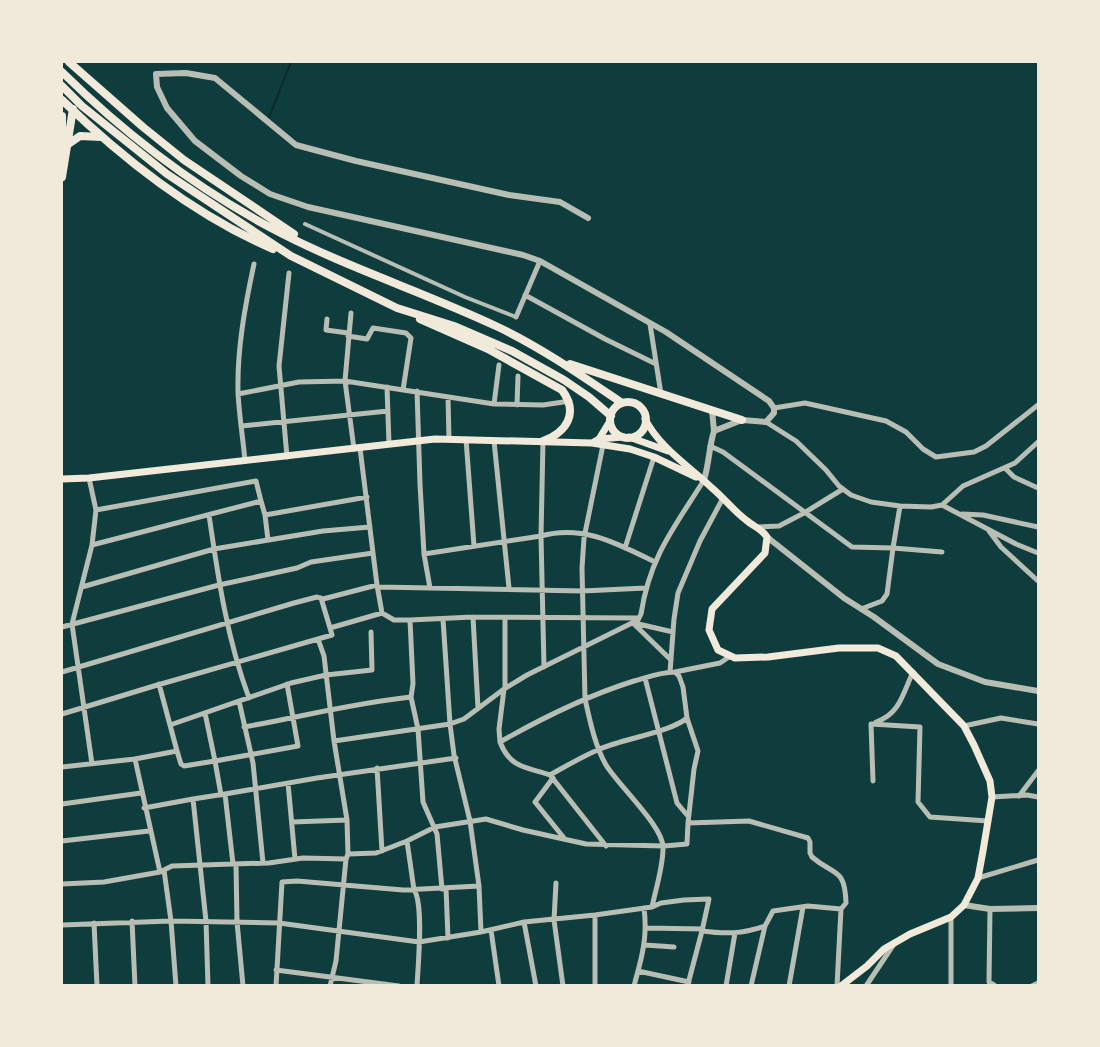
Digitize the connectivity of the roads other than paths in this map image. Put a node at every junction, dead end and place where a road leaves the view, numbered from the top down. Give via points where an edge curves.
1 (68, 62) edge
2 (62, 72) edge
3 (62, 86) edge
4 (62, 100) edge
5 (72, 111) junction
6 (62, 116) edge
7 (102, 137) junction
8 (64, 143) edge
9 (62, 177) edge
10 (588, 218) dead end
11 (305, 224) dead end
12 (314, 248) junction
13 (291, 256) junction
14 (540, 261) junction
15 (254, 264) dead end
16 (290, 273) dead end
17 (525, 295) junction
18 (397, 308) junction
19 (351, 313) dead end
20 (516, 317) joint
21 (327, 319) dead end
22 (650, 324) junction
23 (348, 334) junction
24 (562, 362) junction
25 (656, 364) junction
26 (499, 365) dead end
27 (518, 376) dead end
28 (345, 381) junction
29 (281, 386) junction
30 (387, 387) junction
31 (403, 390) junction
32 (417, 391) junction
33 (238, 394) junction
34 (661, 394) junction
35 (448, 397) junction
36 (570, 401) junction
37 (622, 403) junction
38 (494, 404) junction
39 (517, 405) junction
40 (1038, 405) edge
41 (774, 408) junction
42 (712, 410) junction
43 (388, 411) junction
44 (350, 415) junction
45 (610, 419) junction
46 (645, 419) junction
47 (742, 420) junction
48 (285, 421) junction
49 (766, 422) junction
50 (242, 426) junction
51 (714, 431) junction
52 (626, 437) junction
53 (449, 439) junction
54 (466, 439) junction
55 (419, 441) junction
56 (494, 441) junction
57 (543, 441) junction
58 (598, 442) junction
59 (1038, 442) edge
60 (389, 444) junction
61 (710, 446) junction
62 (357, 449) junction
63 (670, 452) junction
64 (287, 457) junction
65 (654, 457) junction
66 (245, 461) junction
67 (1005, 468) junction
68 (89, 478) junction
69 (62, 479) edge
70 (704, 480) junction
71 (1038, 488) edge
72 (843, 489) junction
73 (367, 496) junction
74 (723, 498) junction
75 (261, 501) junction
76 (942, 505) junction
77 (900, 506) junction
78 (96, 510) junction
79 (804, 513) junction
80 (960, 514) junction
81 (209, 515) junction
82 (265, 515) junction
83 (370, 527) junction
84 (759, 527) junction
85 (1038, 527) edge
86 (987, 529) junction
87 (585, 532) junction
88 (541, 536) junction
89 (767, 537) junction
90 (268, 540) junction
91 (504, 542) junction
92 (92, 545) junction
93 (474, 546) junction
94 (625, 548) junction
95 (893, 548) junction
96 (214, 549) junction
97 (942, 552) dead end
98 (373, 553) junction
99 (424, 554) junction
100 (1038, 554) edge
101 (655, 562) junction
102 (1038, 581) edge
103 (219, 585) junction
104 (378, 586) junction
105 (82, 587) junction
106 (430, 588) junction
107 (509, 588) junction
108 (646, 588) junction
109 (543, 589) junction
110 (582, 591) junction
111 (321, 598) junction
112 (861, 609) junction
113 (382, 613) junction
114 (473, 617) junction
115 (505, 618) junction
116 (639, 618) junction
117 (443, 619) junction
118 (544, 619) junction
119 (582, 619) junction
120 (410, 620) junction
121 (227, 623) junction
122 (633, 623) junction
123 (72, 624) junction
124 (62, 627) edge
125 (330, 628) junction
126 (371, 632) dead end
127 (673, 632) junction
128 (318, 639) junction
129 (583, 649) junction
130 (729, 657) junction
131 (671, 660) junction
132 (236, 663) junction
133 (78, 667) junction
134 (544, 667) junction
135 (62, 672) edge
136 (672, 672) junction
137 (912, 672) junction
138 (326, 675) junction
139 (645, 678) junction
140 (159, 684) junction
141 (287, 684) junction
142 (504, 689) junction
143 (1038, 691) edge
144 (411, 697) junction
145 (249, 698) junction
146 (585, 699) junction
147 (239, 701) junction
148 (85, 707) junction
149 (478, 708) junction
150 (330, 709) junction
151 (205, 713) junction
152 (62, 714) edge
153 (294, 718) junction
154 (687, 718) junction
155 (450, 724) junction
156 (872, 724) junction
157 (1038, 724) edge
158 (170, 725) junction
159 (964, 726) junction
160 (244, 727) junction
161 (418, 729) junction
162 (657, 731) junction
163 (334, 741) junction
164 (500, 742) junction
165 (599, 749) junction
166 (177, 751) junction
167 (250, 755) junction
168 (456, 758) junction
169 (135, 759) junction
170 (215, 761) junction
171 (421, 763) junction
172 (92, 764) junction
173 (62, 767) edge
174 (377, 768) junction
175 (1038, 771) edge
176 (340, 774) junction
177 (552, 776) junction
178 (873, 781) dead end
179 (288, 783) junction
180 (256, 788) junction
181 (141, 793) junction
182 (223, 794) junction
183 (1019, 796) junction
184 (992, 797) junction
185 (1038, 797) edge
186 (193, 799) junction
187 (62, 804) edge
188 (144, 808) junction
189 (687, 815) junction
190 (347, 820) junction
191 (470, 820) junction
192 (988, 821) junction
193 (292, 822) junction
194 (688, 823) junction
195 (435, 827) junction
196 (149, 831) junction
197 (565, 839) junction
198 (407, 841) junction
199 (62, 842) edge
200 (606, 846) junction
201 (664, 846) junction
202 (382, 851) junction
203 (347, 856) junction
204 (295, 859) junction
205 (1038, 860) edge
206 (264, 863) junction
207 (200, 864) junction
208 (234, 864) junction
209 (162, 871) junction
210 (978, 878) junction
211 (556, 883) dead end
212 (62, 884) edge
213 (343, 886) junction
214 (479, 886) junction
215 (444, 889) junction
216 (414, 890) junction
217 (964, 905) junction
218 (652, 907) junction
219 (803, 907) junction
220 (644, 908) junction
221 (1038, 908) edge
222 (841, 909) junction
223 (990, 909) junction
224 (595, 915) junction
225 (951, 917) junction
226 (554, 920) junction
227 (132, 921) junction
228 (171, 921) junction
229 (206, 921) junction
230 (237, 922) junction
231 (524, 922) junction
232 (94, 923) junction
233 (279, 923) junction
234 (62, 925) edge
235 (765, 926) junction
236 (646, 928) junction
237 (491, 930) junction
238 (703, 930) junction
239 (338, 931) junction
240 (481, 932) junction
241 (735, 933) junction
242 (448, 938) junction
243 (896, 941) junction
244 (419, 942) junction
245 (645, 945) junction
246 (674, 947) dead end
247 (276, 970) junction
248 (638, 971) junction
249 (333, 977) junction
250 (1038, 983) edge
251 (688, 984) edge
252 (97, 986) edge
253 (135, 986) edge
254 (176, 986) edge
255 (208, 986) edge
256 (243, 986) edge
257 (276, 986) edge
258 (330, 986) edge
259 (399, 986) edge
260 (417, 986) edge
261 (499, 986) edge
262 (536, 986) edge
263 (562, 986) edge
264 (595, 986) edge
265 (634, 986) edge
266 (726, 986) edge
267 (751, 986) edge
268 (789, 986) edge
269 (837, 986) edge
270 (841, 986) edge
271 (866, 986) edge
272 (951, 986) edge
273 (994, 986) edge
274 (1032, 986) edge

1 - 5 main road via 75,78
1 - 12 main road via 184,159
2 - 12 main road via 165,159 239,209
3 - 13 main road via 167,174
4 - 5 main road
5 - 7 main road
5 - 8 main road
6 - 8 main road
7 - 8 main road via 80,136
7 - 13 main road via 206,213
8 - 9 main road
10 - 14 street via 560,202 509,195 296,145 215,78 186,73 156,74 167,108 195,141 270,194 308,207
11 - 20 street
12 - 24 main road via 498,326
13 - 18 main road
14 - 17 street
14 - 22 street
15 - 33 street
16 - 29 street via 280,358
17 - 20 street
17 - 25 street
18 - 36 main road via 488,349 562,390
18 - 45 main road via 454,326 512,351 589,397
19 - 23 street
21 - 23 street via 326,330
22 - 25 street
22 - 41 street
23 - 28 street
23 - 31 street via 367,339 373,328 406,333 411,338
24 - 34 main road
24 - 37 main road
25 - 34 street
26 - 38 street
27 - 39 street
28 - 29 street
28 - 30 street
28 - 44 street
29 - 33 street
29 - 48 street
30 - 31 street
30 - 43 street
31 - 32 street
32 - 35 street
32 - 55 street
33 - 50 street
34 - 42 main road
35 - 38 street
35 - 53 street
36 - 39 street
36 - 57 main road via 571,413 562,431
37 - 45 main road
37 - 46 main road via 639,406
38 - 39 street
40 - 41 street via 986,446 961,455 936,457 886,420 805,403
41 - 49 street
42 - 47 main road
42 - 51 street
43 - 44 street
43 - 60 street
44 - 48 street
44 - 62 street
45 - 52 main road via 613,429
45 - 58 main road
46 - 52 main road via 641,432
46 - 63 main road
47 - 49 street
47 - 51 street
48 - 50 street
48 - 64 street
49 - 72 street via 796,441
50 - 66 street
51 - 61 street
52 - 58 main road
52 - 63 main road
53 - 54 main road
53 - 55 main road
54 - 56 main road
54 - 93 street
55 - 60 main road
55 - 99 street
56 - 57 main road
56 - 91 street
57 - 58 main road
57 - 88 street
58 - 65 main road
58 - 87 street
59 - 67 street
60 - 62 main road
61 - 70 street
61 - 79 street
62 - 64 main road
62 - 73 street
63 - 70 main road
64 - 66 main road
65 - 70 main road
65 - 94 street
66 - 68 main road
67 - 71 street via 1014,477
67 - 76 street via 963,486
68 - 69 main road
68 - 78 street
70 - 74 main road
70 - 101 street
72 - 77 street via 871,502
72 - 79 street
73 - 82 street
73 - 83 street
74 - 84 main road
74 - 127 street via 678,593
75 - 78 street via 256,482
75 - 81 street
75 - 82 street
76 - 77 street
76 - 80 street
77 - 95 street
78 - 92 street
79 - 84 street via 779,526
79 - 95 street via 852,547
80 - 85 street
80 - 86 street
81 - 92 street
81 - 96 street
82 - 90 street
83 - 90 street
83 - 98 street
84 - 89 main road
86 - 100 street
86 - 102 street
87 - 88 street
87 - 94 street
87 - 110 street
88 - 91 street
88 - 109 street
89 - 112 street
89 - 130 main road via 765,553 712,609 709,630 718,650
90 - 96 street
91 - 93 street
91 - 107 street
92 - 105 street
93 - 99 street
94 - 101 street
95 - 97 street
95 - 112 street via 887,594 882,601
96 - 103 street
96 - 105 street
98 - 103 street via 311,562
98 - 104 street
99 - 106 street
101 - 108 street
103 - 121 street
103 - 123 street
104 - 106 street
104 - 111 street
104 - 113 street
105 - 123 street
106 - 107 street
107 - 109 street
108 - 110 street
108 - 116 street
109 - 110 street
109 - 118 street
110 - 119 street
111 - 121 street
111 - 125 street
112 - 143 street via 938,664 985,682
113 - 120 street via 394,620
113 - 125 street
114 - 115 street
114 - 117 street
114 - 149 street
115 - 118 street
115 - 142 street
116 - 119 street
116 - 122 street
117 - 120 street
117 - 155 street
118 - 119 street
118 - 134 street
119 - 129 street
120 - 144 street
121 - 132 street
121 - 133 street
122 - 127 street
122 - 129 street
122 - 131 street
123 - 124 street
123 - 133 street
125 - 128 street via 332,635
126 - 138 street via 372,670
127 - 131 street
128 - 132 street
128 - 138 street
129 - 134 street
129 - 146 street
130 - 136 street via 720,663
130 - 137 main road via 878,648 896,656
131 - 136 street
132 - 140 street
132 - 145 street
133 - 135 street
133 - 148 street
134 - 142 street
136 - 139 street
136 - 154 street via 679,676
137 - 156 street via 900,704 886,718
137 - 159 main road
138 - 141 street
138 - 150 street
139 - 146 street
139 - 162 street
140 - 148 street
140 - 158 street
141 - 145 street
141 - 153 street
142 - 149 street
142 - 164 street
144 - 150 street
144 - 161 street
145 - 147 street
146 - 164 street
146 - 165 street
147 - 151 street
147 - 160 street
148 - 152 street
148 - 172 street
149 - 155 street
150 - 153 street
150 - 163 street
151 - 158 street
151 - 170 street
153 - 160 street
153 - 167 street via 298,746
154 - 162 street
154 - 189 street via 698,751
155 - 161 street
155 - 168 street
156 - 178 street
156 - 192 street via 920,726 918,802 930,817
157 - 159 street via 1001,718
158 - 166 street
159 - 184 main road via 990,781
160 - 167 street
161 - 163 street
161 - 171 street
162 - 165 street
162 - 189 street via 677,803
163 - 176 street
164 - 177 street via 505,755 514,763
165 - 177 street
165 - 201 street via 608,768 657,830
166 - 169 street
166 - 170 street via 184,766
167 - 170 street
167 - 180 street
168 - 171 street
168 - 191 street
169 - 172 street
169 - 181 street
170 - 182 street
171 - 174 street
171 - 195 street via 423,802
172 - 173 street
174 - 176 street
174 - 202 street
175 - 183 street
176 - 179 street
176 - 190 street
177 - 197 street via 534,802
177 - 200 street
179 - 180 street
179 - 193 street
180 - 182 street
180 - 206 street
181 - 187 street
181 - 188 street
182 - 186 street
182 - 208 street
183 - 184 street
183 - 185 street
184 - 192 main road
186 - 188 street
186 - 207 street
188 - 196 street
189 - 194 street
190 - 193 street
190 - 203 street
191 - 195 street
191 - 197 street via 486,819
191 - 214 street
192 - 210 main road
193 - 204 street
194 - 201 street via 687,844
194 - 222 street via 749,820 808,838 812,857 841,876 846,890 846,903
195 - 198 street
195 - 215 street
196 - 199 street
196 - 209 street
197 - 200 street
198 - 202 street
198 - 216 street
200 - 201 street
201 - 218 street
202 - 203 street
203 - 204 street
203 - 213 street
204 - 206 street
205 - 210 street
206 - 208 street
207 - 208 street
207 - 209 street via 172,866
207 - 229 street
208 - 230 street
209 - 212 street via 104,882
209 - 228 street
210 - 217 main road
211 - 226 street
213 - 216 street
213 - 233 street via 282,882
213 - 239 street
214 - 215 street
214 - 240 street
215 - 216 street
215 - 242 street
216 - 244 street
217 - 223 street
217 - 225 main road
218 - 220 street
218 - 238 street via 709,899
219 - 222 street
219 - 235 street via 773,911
219 - 268 street
220 - 224 street
220 - 236 street
221 - 223 street
222 - 269 street
223 - 273 street via 989,982
224 - 226 street
224 - 264 street
225 - 243 main road
225 - 272 street
226 - 231 street
226 - 263 street
227 - 228 street
227 - 232 street
227 - 253 street
228 - 229 street
228 - 254 street
229 - 230 street
229 - 255 street
230 - 233 street
230 - 256 street
231 - 237 street
231 - 262 street
232 - 234 street
232 - 252 street
233 - 239 street
233 - 247 street
235 - 241 street
235 - 267 street
236 - 238 street
236 - 245 street
237 - 240 street
237 - 261 street
238 - 241 street
238 - 251 street
239 - 244 street
239 - 249 street
240 - 242 street
241 - 266 street
242 - 244 street
243 - 270 main road
243 - 271 street
244 - 260 street
245 - 246 street
245 - 248 street
247 - 249 street
247 - 257 street
248 - 251 street
248 - 265 street
249 - 258 street
249 - 259 street
250 - 274 street

